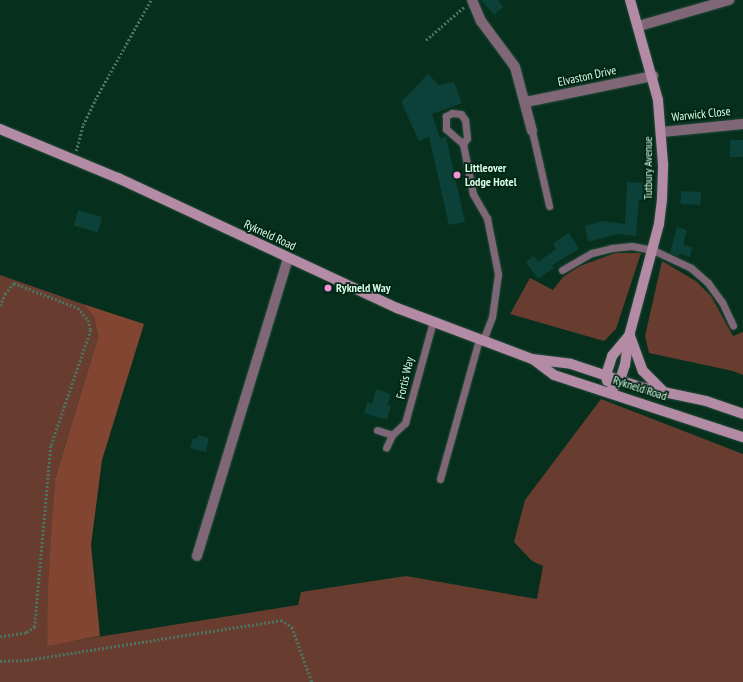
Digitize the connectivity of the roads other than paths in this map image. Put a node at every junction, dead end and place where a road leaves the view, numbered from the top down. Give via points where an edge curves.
1 (630, 0) edge
2 (729, 0) edge
3 (473, 2) edge
4 (639, 26) junction
5 (653, 76) junction
6 (526, 102) junction
7 (743, 124) edge
8 (0, 129) edge
9 (532, 131) joint
10 (662, 132) junction
11 (463, 144) dead end
12 (549, 206) dead end
13 (653, 250) junction
14 (288, 258) junction
15 (562, 270) dead end
16 (433, 321) junction
17 (733, 326) dead end
18 (629, 336) junction
19 (481, 339) junction
20 (532, 358) junction
21 (606, 375) junction
22 (620, 380) junction
23 (664, 391) junction
24 (609, 392) junction
25 (743, 414) edge
26 (377, 430) dead end
27 (392, 435) junction
28 (743, 437) edge
29 (386, 448) dead end
30 (440, 480) dead end
31 (197, 556) dead end

1 - 4 street, Tutbury Avenue
2 - 4 street
3 - 6 street via 481,21 516,67
4 - 5 street, Tutbury Avenue
5 - 6 street, Elvaston Drive
5 - 10 street, Tutbury Avenue
6 - 9 street
7 - 10 street, Warwick Close
8 - 14 street, Rykneld Road via 74,159
9 - 12 lane
10 - 13 street, Tutbury Avenue via 662,198
11 - 19 lane via 473,194 487,218 498,274 492,317
13 - 15 lane via 632,246 612,248 592,253
13 - 17 lane via 691,268 708,283 722,302
13 - 18 street, Tutbury Avenue
14 - 16 street, Rykneld Road via 397,308
14 - 31 street
16 - 19 street, Rykneld Road
16 - 27 lane, Fortis Way via 405,423
18 - 21 street, Tutbury Avenue via 612,356
18 - 22 street, Tutbury Avenue
18 - 23 street via 643,371
19 - 20 street, Rykneld Road
19 - 30 lane
20 - 21 street, Rykneld Road via 571,364
20 - 24 street, Rykneld Road via 554,375
21 - 22 street, Rykneld Road
21 - 24 street, Tutbury Avenue
22 - 23 street, Rykneld Road
22 - 24 street
23 - 25 street, Rykneld Road
24 - 28 street, Rykneld Road
26 - 27 lane
27 - 29 lane, Fortis Way

